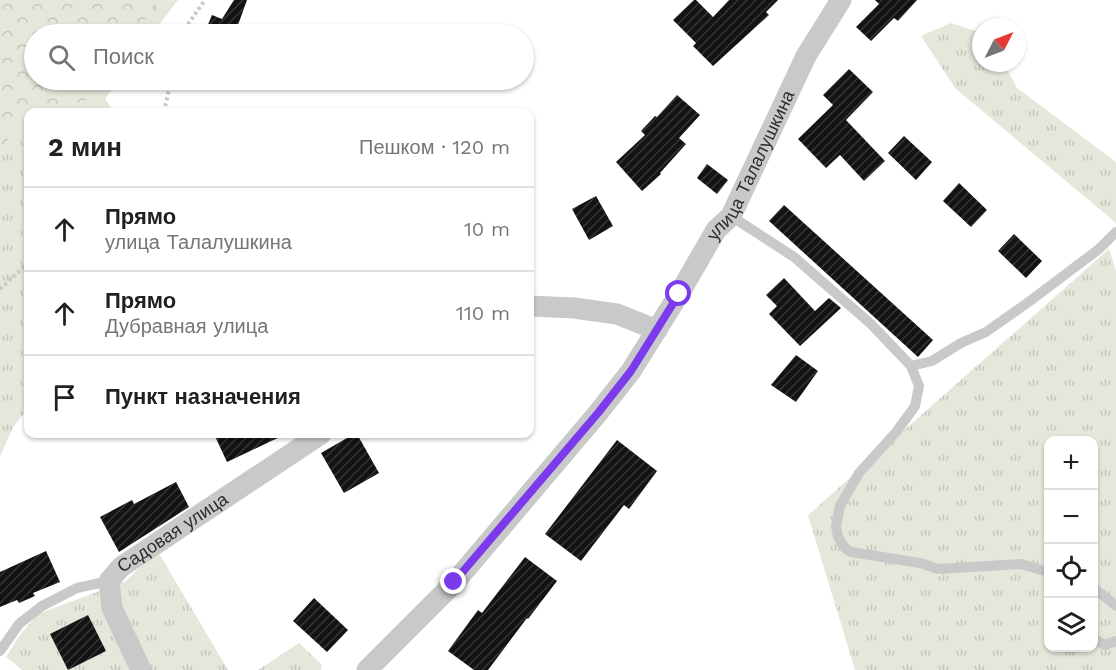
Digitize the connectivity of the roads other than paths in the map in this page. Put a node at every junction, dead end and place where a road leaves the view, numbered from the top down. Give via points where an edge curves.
1 (842, 0) edge
2 (731, 216) junction
3 (1116, 232) edge
4 (534, 306) edge
5 (657, 330) junction
6 (911, 366) junction
7 (315, 438) edge
8 (1044, 573) edge
9 (109, 581) junction
10 (1098, 591) edge
11 (1116, 606) edge
12 (1098, 641) edge
13 (1116, 641) edge
14 (0, 651) edge
15 (141, 670) edge
16 (367, 670) edge

1 - 2 street, улица Талалушкина via 806,57
2 - 5 street, улица Талалушкина via 716,230
2 - 6 lane via 794,257 871,324
3 - 6 lane via 1030,302 986,332 932,361
4 - 5 street via 617,314
5 - 16 street, улица Талалушкина via 631,371 560,458 454,582
6 - 8 lane via 919,386 915,406 859,473 840,507 836,526 841,543 851,552 938,568 1021,564
7 - 9 street, Садовая улица via 121,567
9 - 14 lane, Садовая улица via 77,588 42,606 19,624
9 - 15 street via 112,608
10 - 11 lane
12 - 13 lane via 1105,645

